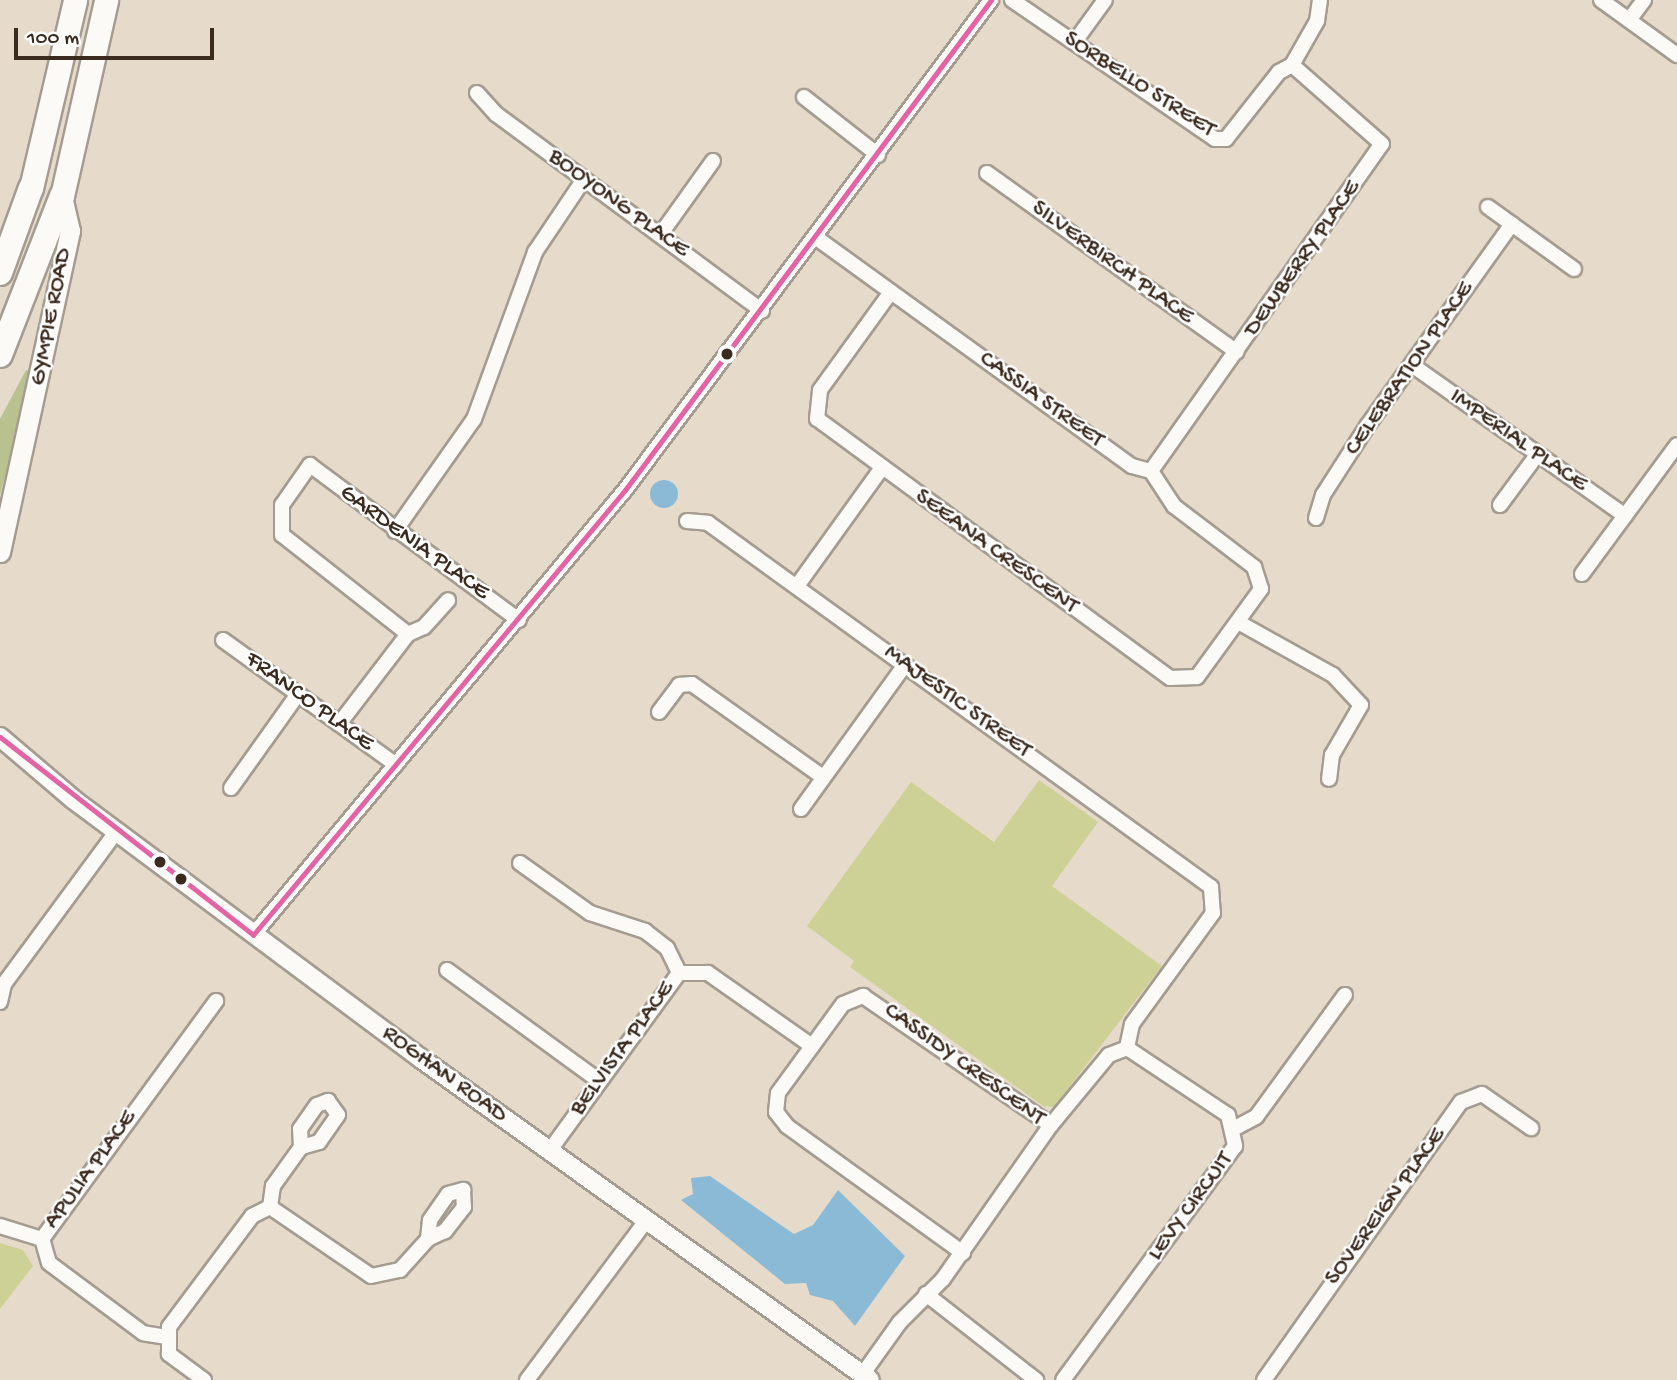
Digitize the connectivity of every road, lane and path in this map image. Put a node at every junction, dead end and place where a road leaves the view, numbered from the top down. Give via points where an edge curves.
1 (75, 0) edge
2 (106, 0) edge
3 (991, 0) edge
4 (1012, 0) edge
5 (1105, 0) edge
6 (1320, 0) edge
7 (1601, 0) edge
8 (1644, 0) edge
9 (1629, 20) junction
10 (1076, 40) junction
11 (1677, 55) edge
12 (1292, 65) junction
13 (477, 93) dead end
14 (804, 97) dead end
15 (878, 155) junction
16 (713, 161) dead end
17 (987, 173) dead end
18 (584, 179) junction
19 (31, 188) joint
20 (62, 197) junction
21 (1488, 206) dead end
22 (1513, 225) junction
23 (660, 235) junction
24 (818, 239) junction
25 (1574, 269) dead end
26 (0, 273) edge
27 (891, 292) junction
28 (762, 311) junction
29 (1237, 352) junction
30 (0, 355) edge
31 (1412, 365) junction
32 (1677, 445) edge
33 (1536, 455) junction
34 (881, 469) junction
35 (1151, 471) junction
36 (1500, 505) dead end
37 (1625, 516) junction
38 (1316, 518) dead end
39 (687, 521) dead end
40 (395, 531) junction
41 (0, 552) edge
42 (1582, 574) dead end
43 (797, 586) junction
44 (448, 600) dead end
45 (519, 620) junction
46 (1238, 622) junction
47 (408, 634) junction
48 (223, 640) dead end
49 (905, 665) junction
50 (298, 695) junction
51 (659, 712) dead end
52 (339, 724) junction
53 (0, 737) edge
54 (0, 753) edge
55 (24, 761) junction
56 (396, 765) junction
57 (823, 777) junction
58 (1329, 779) dead end
59 (231, 788) dead end
60 (801, 809) dead end
61 (116, 832) junction
62 (520, 863) dead end
63 (253, 935) junction
64 (447, 970) dead end
65 (679, 973) junction
66 (1345, 995) dead end
67 (216, 1001) dead end
68 (0, 1002) edge
69 (812, 1046) junction
70 (1127, 1048) junction
71 (599, 1082) junction
72 (1051, 1125) junction
73 (1235, 1128) junction
74 (1531, 1128) dead end
75 (300, 1147) dead end
76 (549, 1151) junction
77 (270, 1207) junction
78 (646, 1221) junction
79 (0, 1226) edge
80 (41, 1239) junction
81 (428, 1239) dead end
82 (963, 1253) junction
83 (926, 1294) junction
84 (167, 1337) junction
85 (866, 1377) edge
86 (204, 1380) edge
87 (527, 1380) edge
88 (1036, 1380) edge
89 (1063, 1380) edge
90 (1264, 1380) edge

1 - 19 highway
2 - 20 highway, GYMPIE ROAD
3 - 15 street
4 - 10 street, SORBELLO STREET
5 - 10 street
6 - 12 street, SORBELLO STREET via 1317,21
7 - 9 street
8 - 9 street
9 - 11 street
10 - 12 street, SORBELLO STREET via 1215,139 1236,134 1279,72
12 - 29 street, DEWBERRY PLACE via 1381,144
13 - 18 street, BOOYONG PLACE
14 - 15 street
15 - 24 street
16 - 23 street
17 - 29 street, SILVERBIRCH PLACE
18 - 23 street, BOOYONG PLACE
18 - 40 street via 534,252 474,419
19 - 26 highway
20 - 30 highway
20 - 41 main road, GYMPIE ROAD via 70,231
21 - 22 street
22 - 25 street
22 - 31 street, CELEBRATION PLACE
23 - 28 street, BOOYONG PLACE
24 - 27 street, CASSIA STREET
24 - 28 street
27 - 34 street, SEEANA CRESCENT via 815,406 829,431
27 - 35 street, CASSIA STREET via 1132,466
28 - 45 street
29 - 35 street, DEWBERRY PLACE
31 - 33 street, IMPERIAL PLACE
31 - 38 street, CELEBRATION PLACE via 1323,495
32 - 37 street
33 - 36 street
33 - 37 street, IMPERIAL PLACE
34 - 43 street
34 - 46 street, SEEANA CRESCENT via 1170,678 1197,677
35 - 46 street, SEEANA CRESCENT via 1174,506 1254,567 1261,589
37 - 42 street
39 - 43 street, MAJESTIC STREET via 708,523
40 - 45 street, GARDENIA PLACE
40 - 47 street, GARDENIA PLACE via 310,465 282,505 282,535
43 - 49 street, MAJESTIC STREET
44 - 47 street via 434,619
45 - 56 street
46 - 58 street via 1333,675 1360,705 1332,755
47 - 52 street
48 - 50 street, FRANCO PLACE
49 - 57 street
49 - 70 street, MAJESTIC STREET via 1197,875 1214,900 1213,913 1132,1024
50 - 52 street, FRANCO PLACE
50 - 59 street
51 - 57 street via 679,685 692,684
52 - 56 street, FRANCO PLACE
53 - 55 street, ROGHAN ROAD
54 - 55 street, ROGHAN ROAD
55 - 61 street, ROGHAN ROAD
56 - 63 street
57 - 60 street
61 - 63 street, ROGHAN ROAD
61 - 68 street via 5,984
62 - 65 street, BELVISTA PLACE via 590,913 645,931 667,948
63 - 76 street, ROGHAN ROAD
64 - 71 street
65 - 69 street via 708,972
65 - 71 street, BELVISTA PLACE
66 - 73 street via 1256,1117
67 - 80 street, APULIA PLACE
69 - 72 street, CASSIDY CRESCENT via 843,1004 871,997
69 - 82 street, CASSIDY CRESCENT via 778,1093 780,1120
70 - 72 street via 1110,1055
70 - 73 street, LEVY CIRCUIT via 1228,1115
71 - 76 street, BELVISTA PLACE
72 - 82 street, CASSIDY CRESCENT
73 - 89 street, LEVY CIRCUIT via 1235,1146
74 - 90 street, SOVEREIGN PLACE via 1482,1094 1461,1102
75 - 77 street via 273,1186
76 - 78 street, ROGHAN ROAD
77 - 81 street via 352,1269 371,1276 400,1270
77 - 84 street via 252,1216
78 - 85 street, ROGHAN ROAD
78 - 87 street
79 - 80 street
80 - 84 street, APULIA PLACE via 49,1263 143,1333
82 - 83 street, CASSIDY CRESCENT
83 - 85 street, CASSIDY CRESCENT
83 - 88 street
84 - 86 street via 169,1354

